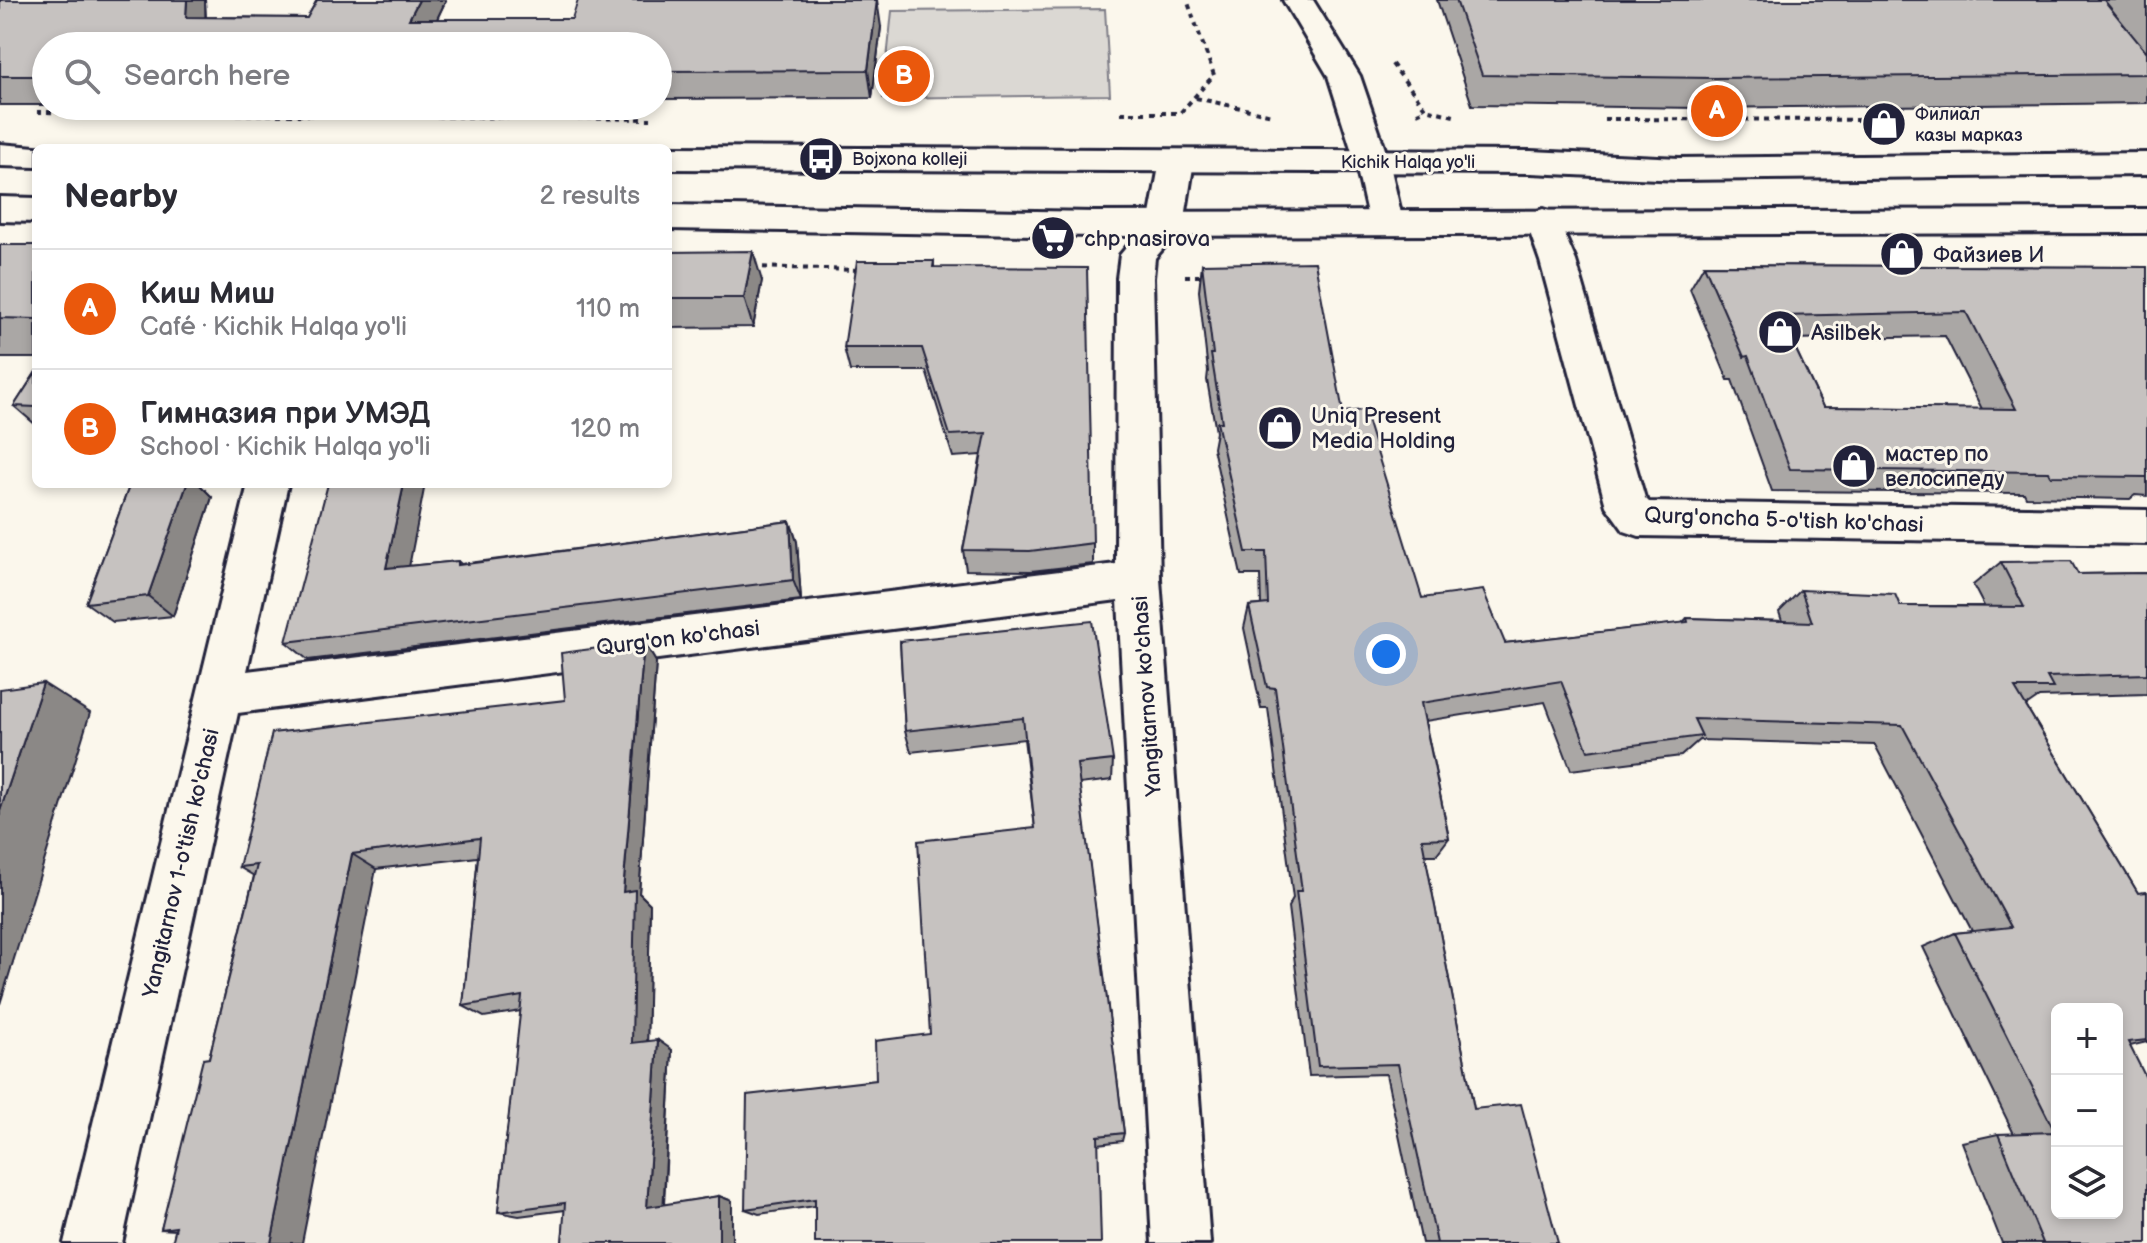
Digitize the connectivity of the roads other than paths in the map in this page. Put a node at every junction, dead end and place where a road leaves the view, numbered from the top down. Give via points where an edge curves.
1 (1298, 0) edge
2 (0, 155) edge
3 (32, 156) edge
4 (672, 158) edge
5 (1177, 161) junction
6 (1372, 161) junction
7 (2147, 164) edge
8 (0, 209) edge
9 (32, 210) edge
10 (672, 217) edge
11 (1543, 221) junction
12 (2147, 221) edge
13 (1386, 222) junction
14 (1166, 224) junction
15 (267, 488) edge
16 (2147, 527) edge
17 (1138, 579) junction
18 (219, 695) junction
19 (1193, 1236) edge
20 (93, 1243) edge

1 - 6 main road via 1344,76
2 - 3 main road
4 - 5 main road, Kichik Halqa yo'li
5 - 6 main road, Kichik Halqa yo'li
5 - 14 main road
6 - 7 main road, Kichik Halqa yo'li via 1679,169
6 - 13 main road
8 - 9 main road
10 - 14 main road
11 - 12 main road
11 - 13 main road
11 - 16 main road, Qurg'oncha 5-o'tish ko'chasi via 1627,506 1639,519
13 - 14 main road
14 - 17 main road, Yangitarnov ko'chasi via 1138,255 1135,278
15 - 18 main road, Yangitarnov 1-o'tish ko'chasi
17 - 18 main road, Qurg'on ko'chasi
17 - 19 main road, Yangitarnov ko'chasi
18 - 20 main road, Yangitarnov 1-o'tish ko'chasi

